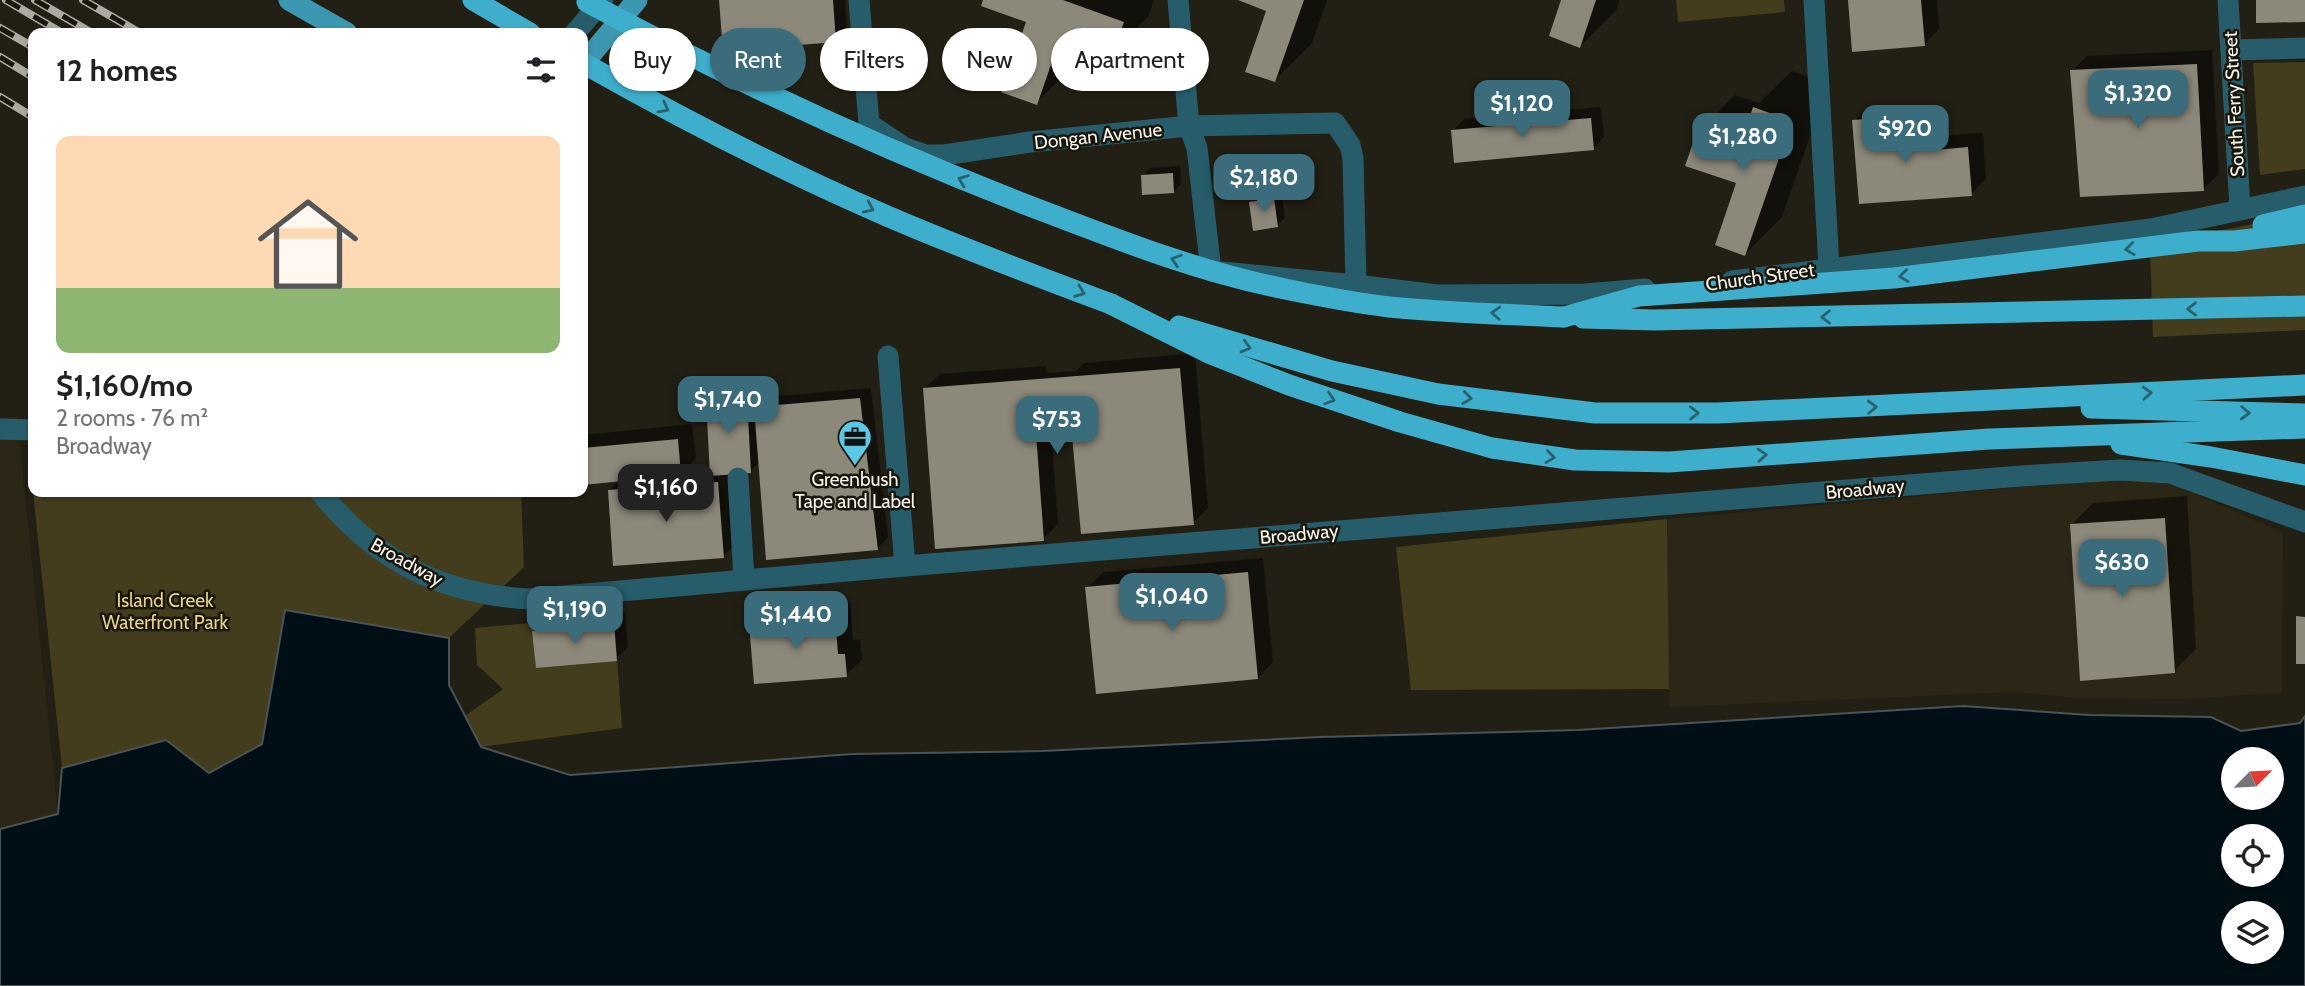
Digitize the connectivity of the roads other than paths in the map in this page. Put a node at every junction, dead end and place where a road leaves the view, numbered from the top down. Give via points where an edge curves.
1 (289, 0) edge
2 (590, 0) edge
3 (637, 0) edge
4 (859, 0) edge
5 (1178, 0) edge
6 (1814, 0) edge
7 (2228, 0) edge
8 (475, 2) edge
9 (338, 28) edge
10 (521, 28) edge
11 (577, 28) edge
12 (2305, 48) edge
13 (2231, 50) junction
14 (588, 58) edge
15 (588, 67) edge
16 (1189, 126) junction
17 (2305, 196) edge
18 (2240, 209) junction
19 (2305, 215) edge
20 (2305, 233) edge
21 (2198, 241) junction
22 (1829, 267) junction
23 (1356, 285) junction
24 (2305, 300) edge
25 (1111, 304) junction
26 (2305, 306) edge
27 (2260, 307) junction
28 (1564, 317) junction
29 (888, 356) dead end
30 (2305, 385) edge
31 (1932, 404) junction
32 (2305, 414) edge
33 (2305, 428) edge
34 (1989, 439) junction
35 (2305, 475) edge
36 (738, 478) dead end
37 (326, 497) edge
38 (2300, 519) edge
39 (905, 566) junction
40 (744, 579) junction

1 - 9 main road
2 - 11 street
28 -> 2 highway, bridge via 1388,307 1284,289 1176,261 888,150 729,75
3 - 14 main road
4 - 16 street, Dongan Avenue via 869,124 905,148 944,155
5 - 16 street
6 - 22 street
7 - 13 street, South Ferry Street
8 - 10 highway
12 - 13 street
13 - 18 street, South Ferry Street
15 -> 25 highway, bridge via 824,188
16 - 23 street, Church Street via 1197,148 1212,271
16 - 23 street, Dongan Avenue via 1335,123 1353,158
17 - 18 street, Church Street
18 - 22 street, Church Street via 2151,229
19 - 21 highway
20 - 21 highway
21 -> 28 highway via 1894,278 1639,296
22 - 23 street, Church Street via 1697,286 1585,294 1437,295
24 - 27 highway
25 -> 31 highway via 1332,371 1516,405 1646,414
25 -> 34 highway via 1211,354 1289,386 1445,436 1532,455 1670,462
26 - 27 highway
27 -> 28 highway via 1667,320
29 - 39 street
31 -> 30 highway
31 -> 32 highway
33 - 34 highway
34 - 35 highway via 2123,445
36 - 40 street
37 - 40 street, Broadway via 369,544 436,581 466,591 529,599
38 - 39 street, Broadway via 2179,475 2120,470
39 - 40 street, Broadway

